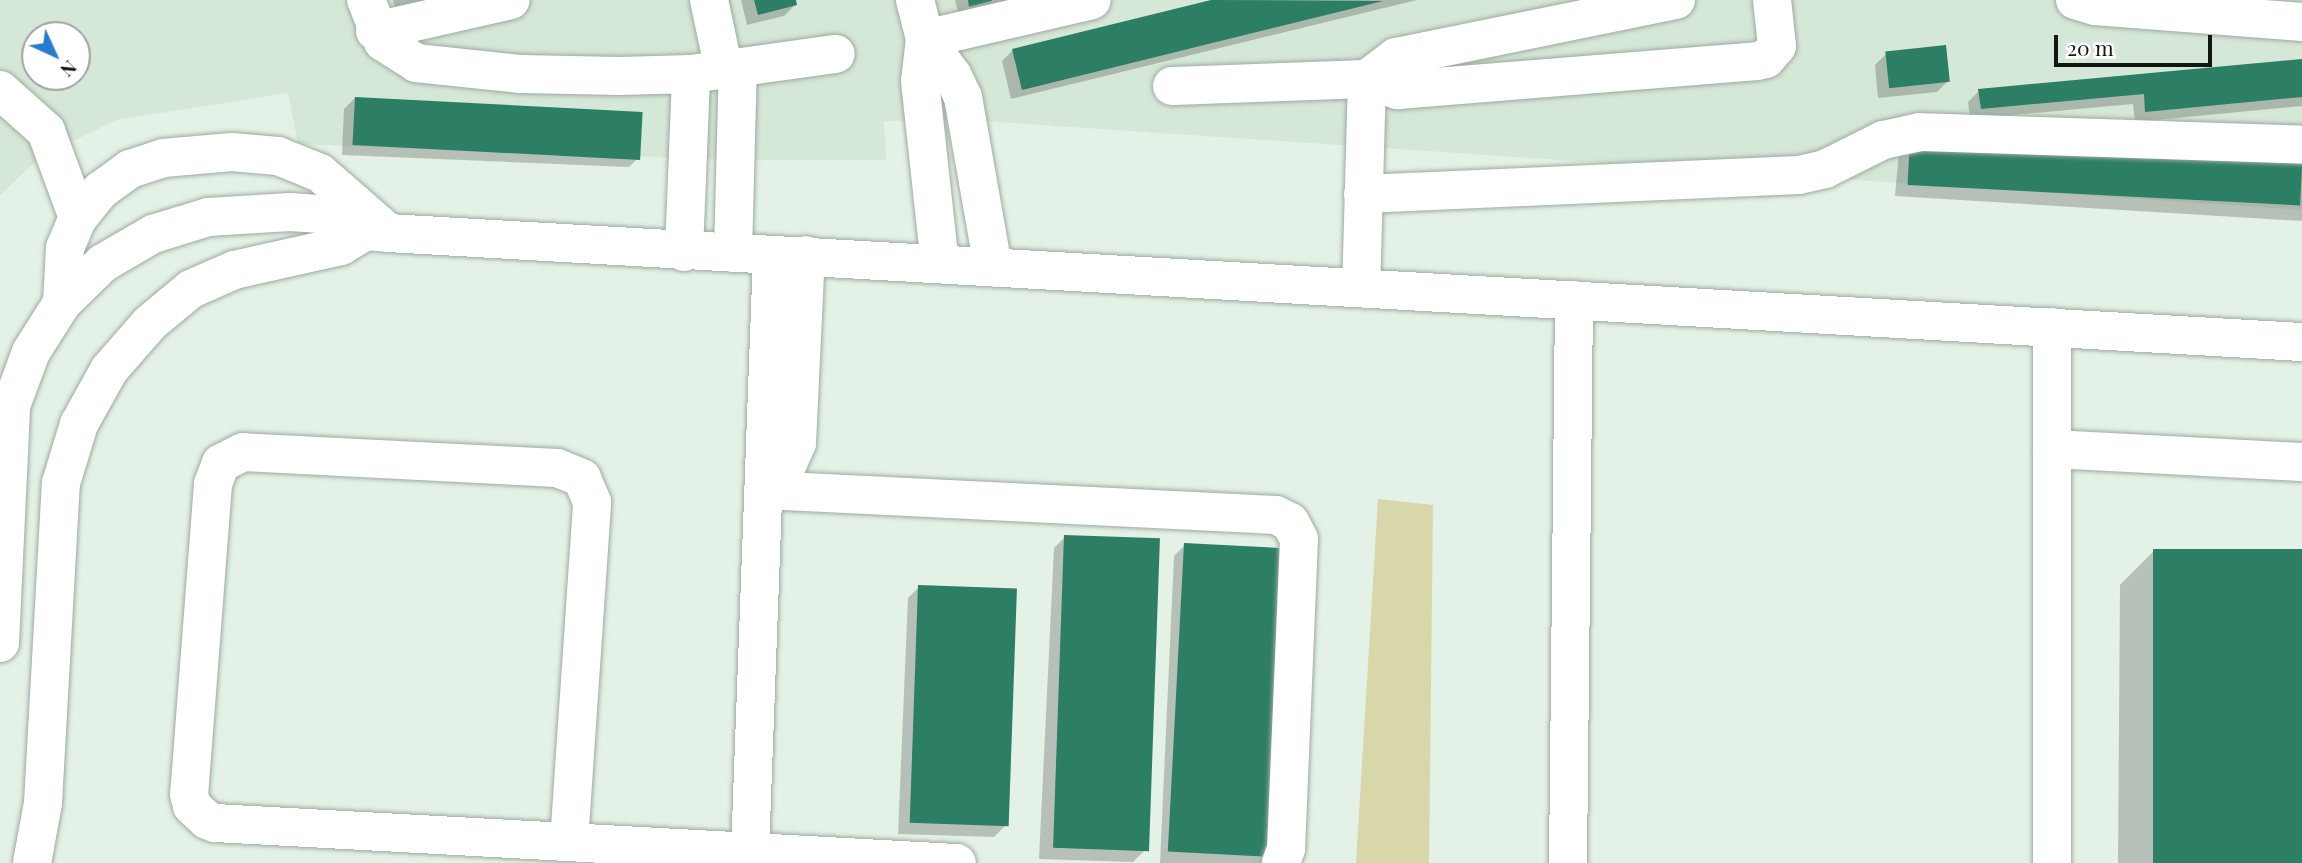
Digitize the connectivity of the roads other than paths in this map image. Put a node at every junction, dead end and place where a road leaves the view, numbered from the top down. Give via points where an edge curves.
1 (511, 0) edge
2 (709, 0) edge
3 (915, 0) edge
4 (1093, 0) edge
5 (1676, 0) edge
6 (1772, 0) edge
7 (2075, 0) edge
8 (370, 15) edge
9 (2299, 15) edge
10 (925, 39) junction
11 (836, 54) dead end
12 (718, 71) junction
13 (1367, 79) junction
14 (1172, 86) dead end
15 (0, 90) edge
16 (2302, 145) edge
17 (1363, 194) junction
18 (78, 218) junction
19 (377, 232) junction
20 (684, 252) junction
21 (733, 253) junction
22 (789, 255) junction
23 (940, 264) junction
24 (993, 267) junction
25 (1361, 288) junction
26 (1574, 300) junction
27 (62, 303) junction
28 (2052, 327) junction
29 (2302, 342) edge
30 (2052, 449) junction
31 (2302, 462) edge
32 (764, 490) junction
33 (0, 643) edge
34 (569, 842) junction
35 (750, 852) junction
36 (32, 863) edge
37 (957, 863) edge
38 (1281, 863) edge
39 (1568, 863) edge
40 (2052, 863) edge

1 - 8 street
2 - 12 street
3 - 10 street
4 - 10 street
5 - 13 street via 1396,57
6 - 13 street via 1777,46 1766,59 1756,61 1398,90
7 - 9 street via 2095,6
8 - 12 street via 393,52 416,63 521,74
10 - 23 street via 920,81
10 - 24 street via 953,76 962,97
11 - 12 street
12 - 20 street
12 - 21 street
13 - 14 street
13 - 17 street
15 - 18 street via 46,131
16 - 17 street via 1920,132 1884,140 1835,165 1800,175
17 - 25 street
18 - 19 street via 101,190 130,169 163,158 232,152 278,156 320,173
18 - 27 street via 65,248
19 - 20 street
19 - 27 street via 321,214 208,217 153,234 113,257
19 - 36 street via 341,246 234,270 191,289 150,323 109,370 79,424 61,483 43,803
20 - 21 street
21 - 22 street
22 - 23 street
22 - 32 street
23 - 24 street
24 - 25 street
25 - 26 street
26 - 28 street
26 - 39 street
27 - 33 street via 30,352 11,407
28 - 29 street
28 - 30 street
30 - 31 street
30 - 40 street
32 - 35 street
32 - 38 street via 1276,515 1290,522 1299,539 1286,849
34 - 34 street via 592,502 582,478 556,468 243,452 221,463 213,484 189,794 199,815 215,823
34 - 35 street
35 - 37 street

